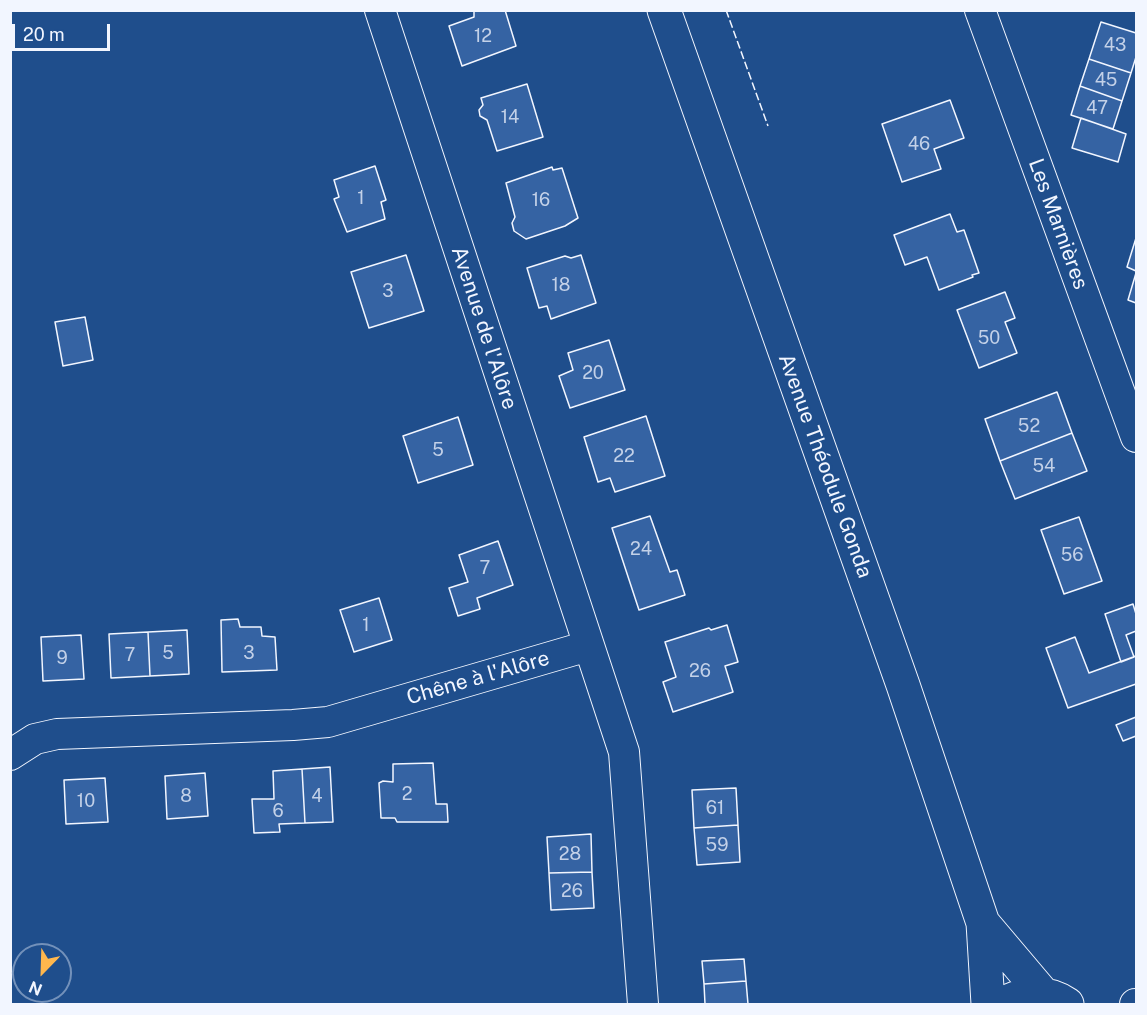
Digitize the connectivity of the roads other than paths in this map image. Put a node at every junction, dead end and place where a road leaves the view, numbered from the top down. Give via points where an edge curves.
1 (380, 10) edge
2 (664, 10) edge
3 (980, 10) edge
4 (1137, 437) edge
5 (588, 646) junction
6 (10, 755) edge
7 (982, 923) junction
8 (1055, 999) edge
9 (642, 1005) edge
10 (988, 1005) edge
11 (1004, 1005) edge

1 - 5 street, Avenue de l'Alôre
2 - 7 main road, Avenue Théodule Gonda via 903,685
3 - 4 street, Les Marnières
5 - 6 street, Chêne à l'Alôre via 328,722 57,734 35,739
5 - 9 street via 624,752
7 - 8 main road, Avenue Théodule Gonda
7 - 10 main road, Avenue Théodule Gonda
8 - 11 main road via 1027,995

